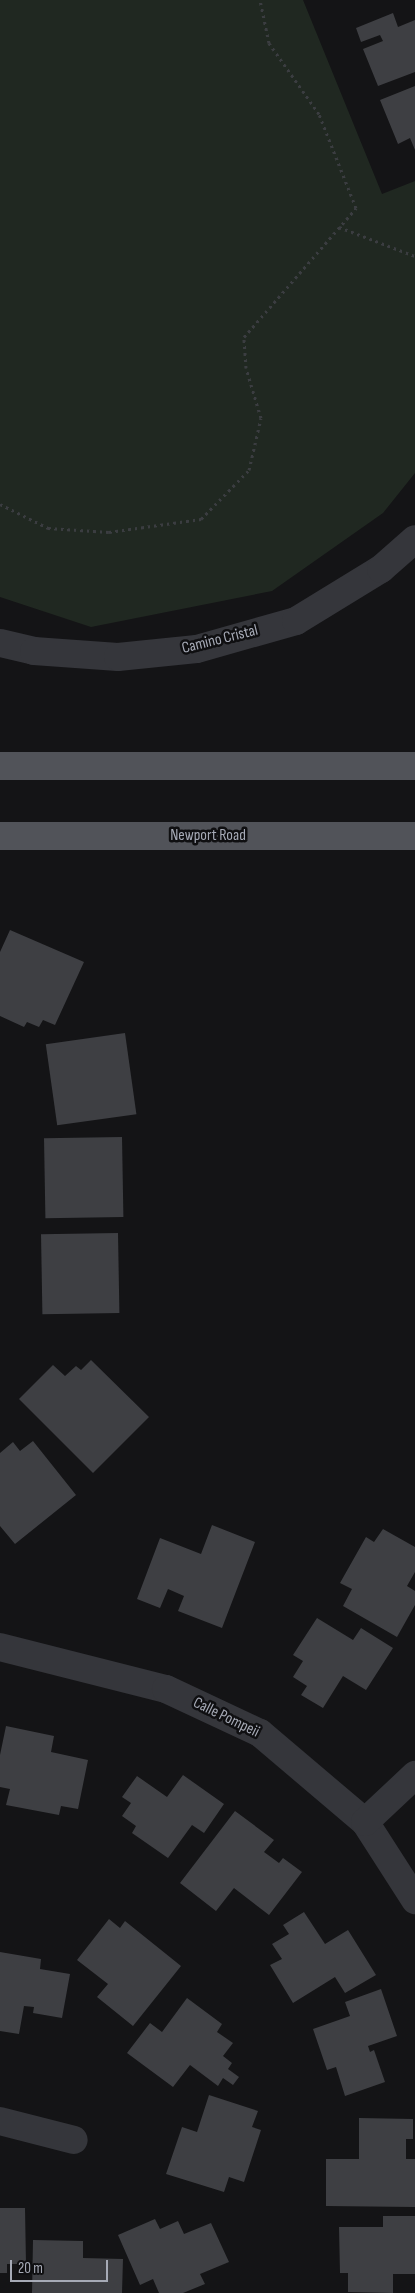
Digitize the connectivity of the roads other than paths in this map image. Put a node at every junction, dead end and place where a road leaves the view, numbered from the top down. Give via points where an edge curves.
1 (415, 539) edge
2 (0, 643) edge
3 (0, 766) edge
4 (415, 766) edge
5 (0, 836) edge
6 (415, 836) edge
7 (0, 1647) edge
8 (415, 1775) edge
9 (365, 1822) junction
10 (415, 1900) edge
11 (0, 2121) edge
12 (74, 2140) dead end

1 - 2 street, Camino Cristal via 381,569 296,621 197,649 118,657 34,651
3 - 4 main road
5 - 6 main road, Newport Road
7 - 9 street, Calle Pompeii via 166,1689 260,1733
8 - 9 street
9 - 10 street, Calle Pompeii
11 - 12 street

